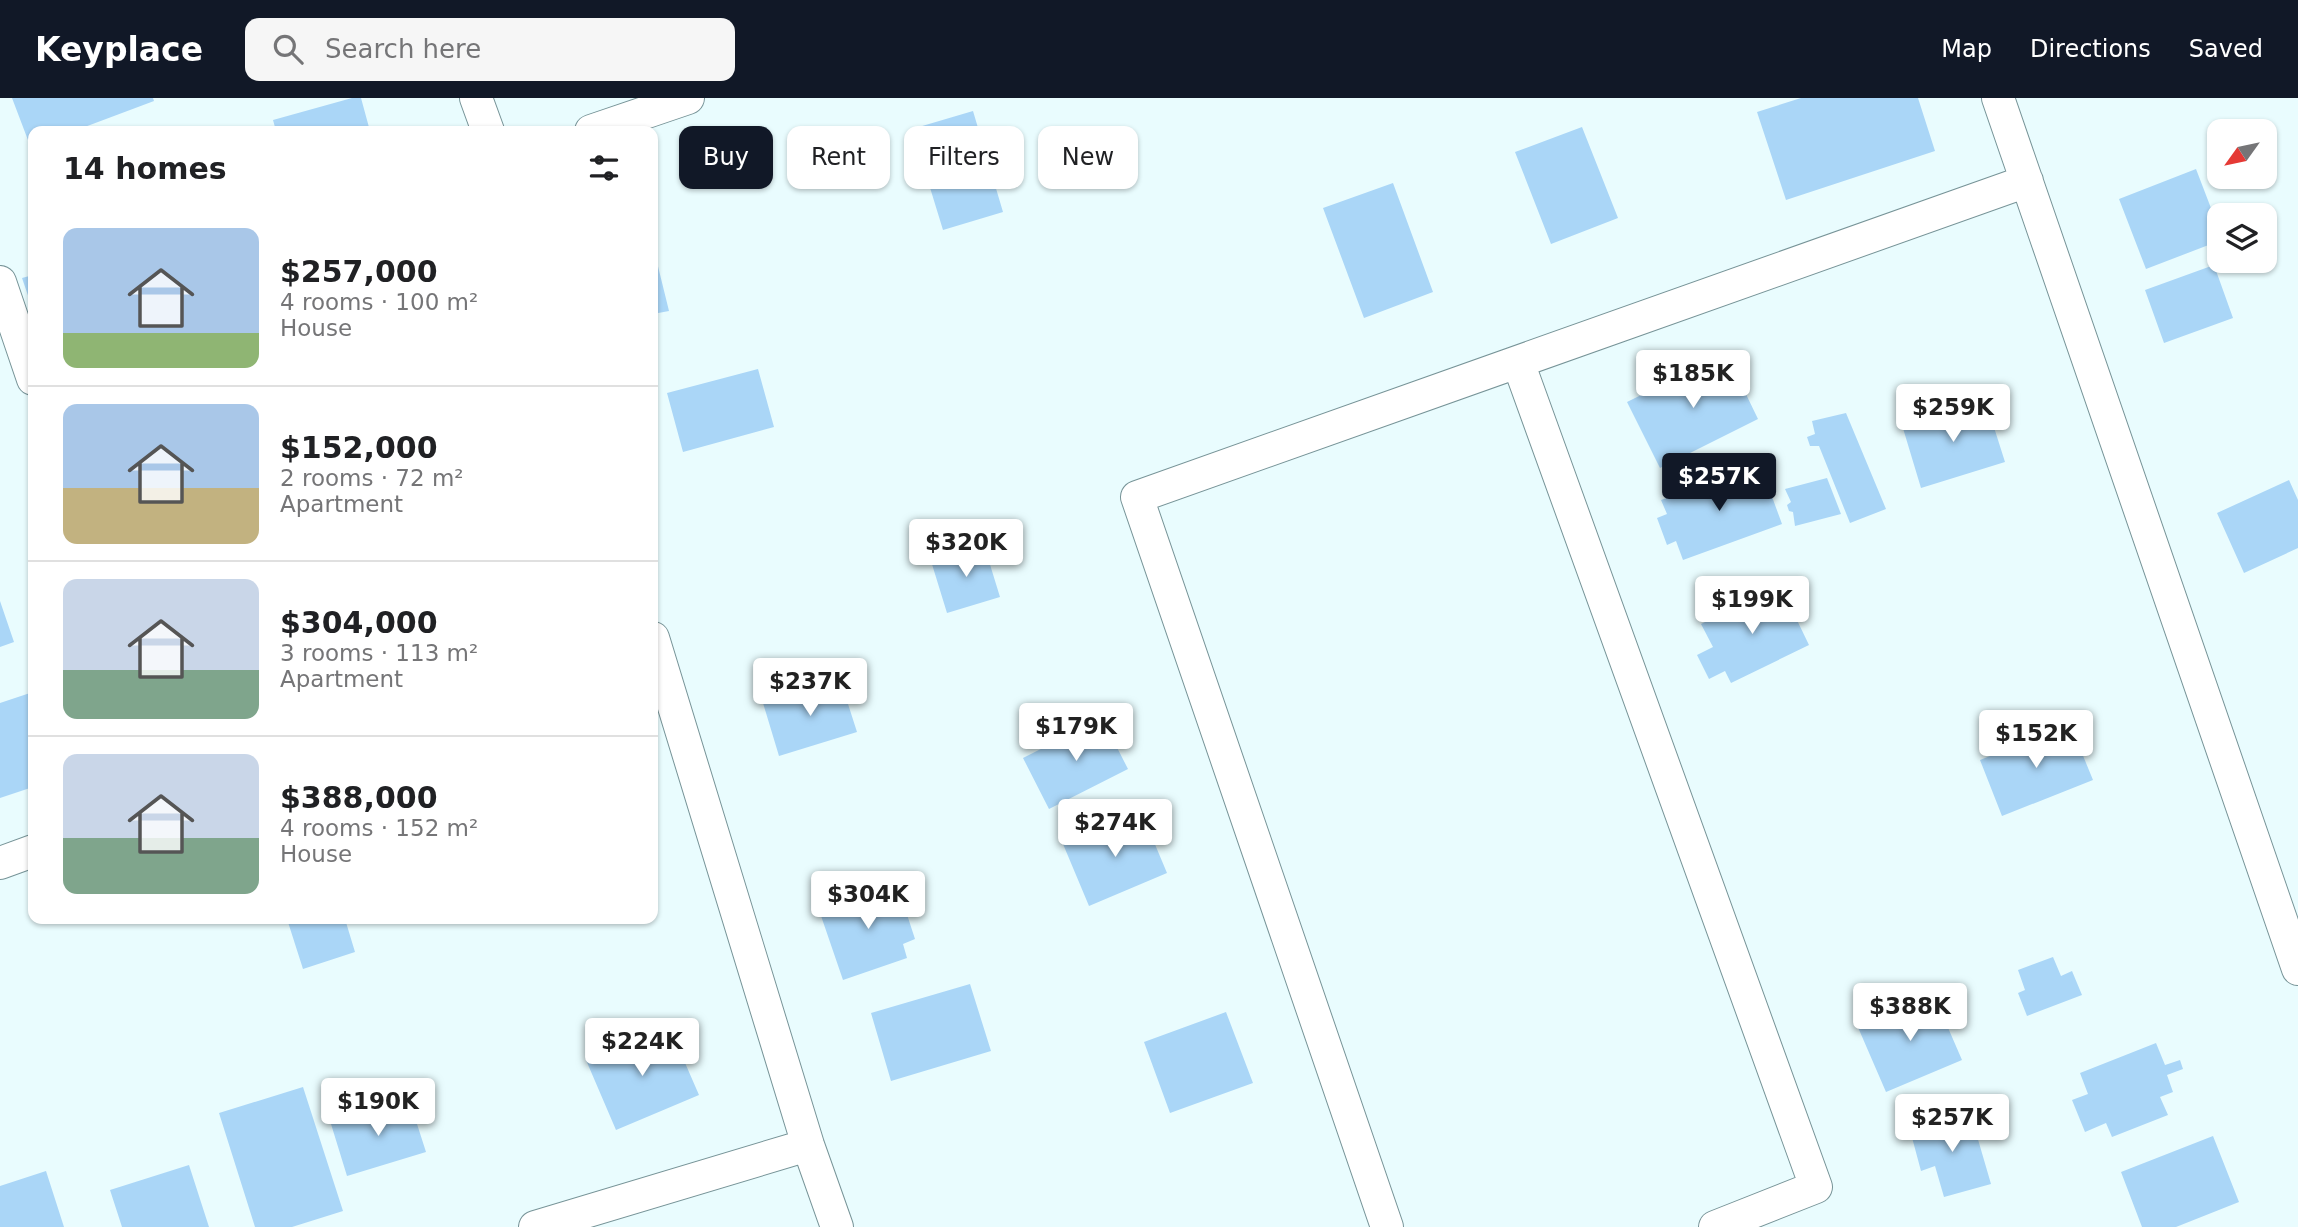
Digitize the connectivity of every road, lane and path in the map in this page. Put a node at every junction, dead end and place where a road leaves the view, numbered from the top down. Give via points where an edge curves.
1 (476, 98) edge
2 (688, 98) edge
3 (1998, 98) edge
4 (486, 126) edge
5 (606, 126) edge
6 (2027, 181) junction
7 (0, 282) edge
8 (7, 327) edge
9 (1518, 362) junction
10 (28, 369) edge
11 (658, 659) edge
12 (28, 854) edge
13 (0, 863) edge
14 (2298, 969) edge
15 (808, 1145) junction
16 (535, 1227) edge
17 (837, 1227) edge
18 (1387, 1227) edge
19 (1715, 1227) edge

1 - 4 street
2 - 5 street
3 - 6 street
6 - 9 street
6 - 14 street
7 - 8 street
8 - 10 street
9 - 18 street via 1137,497
9 - 19 street via 1816,1187
11 - 15 street
12 - 13 street
15 - 16 street
15 - 17 street

